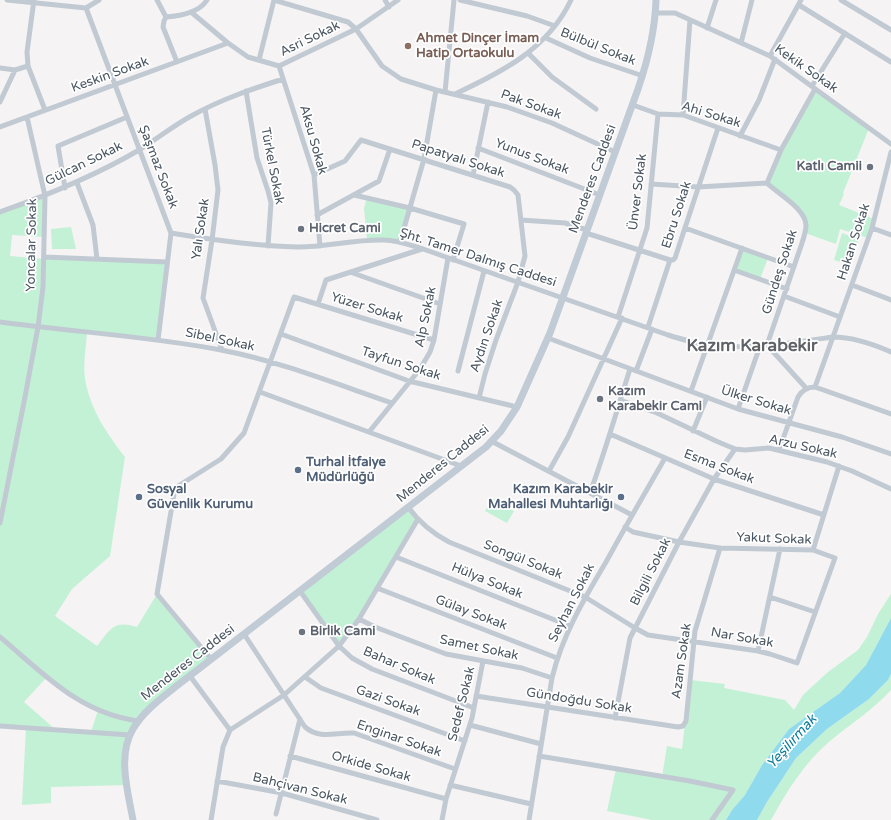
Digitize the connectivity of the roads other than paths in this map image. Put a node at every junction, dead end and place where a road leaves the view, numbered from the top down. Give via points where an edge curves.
1 (7, 0) edge
2 (99, 0) edge
3 (157, 0) edge
4 (207, 0) edge
5 (274, 0) edge
6 (385, 0) edge
7 (398, 0) edge
8 (454, 0) edge
9 (460, 0) edge
10 (571, 0) edge
11 (656, 0) edge
12 (716, 0) edge
13 (752, 0) edge
14 (841, 0) edge
15 (34, 1) edge
16 (800, 2) edge
17 (389, 7) junction
18 (86, 8) junction
19 (192, 12) junction
20 (656, 12) junction
21 (166, 17) junction
22 (690, 20) junction
23 (555, 26) junction
24 (707, 28) junction
25 (356, 30) junction
26 (891, 30) edge
27 (845, 33) junction
28 (546, 38) junction
29 (228, 43) junction
30 (741, 43) junction
31 (528, 53) junction
32 (770, 56) junction
33 (775, 59) junction
34 (259, 60) junction
35 (890, 60) edge
36 (177, 62) junction
37 (28, 66) junction
38 (279, 66) junction
39 (0, 68) edge
40 (15, 70) junction
41 (643, 76) junction
42 (283, 79) junction
43 (115, 85) junction
44 (814, 88) junction
45 (436, 90) junction
46 (246, 91) junction
47 (445, 92) junction
48 (454, 94) junction
49 (0, 102) edge
50 (488, 102) junction
51 (633, 105) junction
52 (205, 109) junction
53 (596, 109) dead end
54 (45, 110) junction
55 (658, 114) junction
56 (683, 115) junction
57 (27, 117) junction
58 (127, 117) junction
59 (0, 127) edge
60 (718, 128) junction
61 (740, 136) junction
62 (891, 144) edge
63 (478, 148) junction
64 (390, 149) junction
65 (139, 150) junction
66 (781, 150) junction
67 (615, 152) junction
68 (891, 152) edge
69 (424, 159) junction
70 (889, 174) edge
71 (314, 175) junction
72 (473, 175) junction
73 (77, 183) junction
74 (767, 183) junction
75 (651, 184) junction
76 (65, 188) junction
77 (698, 188) junction
78 (354, 195) junction
79 (600, 195) junction
80 (45, 196) junction
81 (410, 208) junction
82 (0, 212) edge
83 (317, 216) junction
84 (521, 220) junction
85 (685, 228) junction
86 (872, 228) junction
87 (587, 232) junction
88 (171, 233) junction
89 (891, 235) edge
90 (212, 240) junction
91 (400, 242) junction
92 (268, 246) junction
93 (320, 246) junction
94 (742, 248) junction
95 (423, 249) junction
96 (639, 250) junction
97 (44, 257) junction
98 (97, 259) junction
99 (451, 259) junction
100 (670, 260) junction
101 (168, 262) junction
102 (794, 267) junction
103 (734, 270) junction
104 (484, 271) junction
105 (350, 272) junction
106 (518, 282) junction
107 (852, 284) junction
108 (787, 289) junction
109 (784, 296) junction
110 (564, 298) junction
111 (891, 300) edge
112 (318, 304) junction
113 (440, 304) junction
114 (620, 317) junction
115 (840, 317) junction
116 (0, 322) edge
117 (38, 327) junction
118 (650, 328) junction
119 (281, 334) junction
120 (833, 337) junction
121 (548, 338) junction
122 (158, 340) junction
123 (434, 340) junction
124 (708, 345) junction
125 (767, 345) junction
126 (760, 346) junction
127 (222, 350) junction
128 (891, 352) edge
129 (604, 359) junction
130 (270, 363) junction
131 (630, 369) junction
132 (458, 371) dead end
133 (636, 371) junction
134 (409, 381) junction
135 (815, 387) junction
136 (806, 388) junction
137 (691, 391) junction
138 (260, 392) junction
139 (706, 397) junction
140 (479, 398) junction
141 (620, 400) junction
142 (392, 404) junction
143 (517, 407) junction
144 (738, 408) junction
145 (891, 414) edge
146 (789, 422) junction
147 (693, 431) junction
148 (369, 432) junction
149 (610, 434) junction
150 (493, 442) junction
151 (736, 448) junction
152 (779, 450) junction
153 (891, 454) edge
154 (664, 458) junction
155 (461, 466) junction
156 (839, 466) junction
157 (549, 471) junction
158 (714, 479) junction
159 (891, 489) edge
160 (590, 493) junction
161 (408, 507) junction
162 (632, 515) junction
163 (824, 515) junction
164 (418, 519) junction
165 (0, 523) edge
166 (625, 527) junction
167 (679, 542) junction
168 (720, 548) junction
169 (780, 549) junction
170 (813, 550) junction
171 (396, 557) junction
172 (377, 588) junction
173 (300, 591) junction
174 (586, 597) junction
175 (770, 597) junction
176 (815, 612) junction
177 (359, 619) junction
178 (570, 626) junction
179 (635, 628) junction
180 (244, 634) junction
181 (0, 637) edge
182 (694, 641) junction
183 (339, 646) junction
184 (758, 652) junction
185 (557, 658) junction
186 (211, 660) junction
187 (483, 662) junction
188 (797, 663) joint
189 (190, 676) junction
190 (305, 677) junction
191 (552, 678) junction
192 (284, 695) junction
193 (476, 696) junction
194 (547, 707) junction
195 (474, 708) junction
196 (615, 718) junction
197 (300, 719) junction
198 (138, 721) junction
199 (470, 725) junction
200 (0, 726) edge
201 (678, 727) joint
202 (230, 730) junction
203 (130, 735) junction
204 (465, 741) junction
205 (541, 744) junction
206 (290, 756) junction
207 (539, 756) junction
208 (455, 770) junction
209 (217, 781) junction
210 (450, 785) junction
211 (282, 793) junction
212 (446, 800) junction
213 (531, 804) junction
214 (276, 814) dead end
215 (133, 820) edge
216 (211, 820) edge
217 (377, 820) edge
218 (442, 820) edge
219 (529, 820) edge
220 (712, 820) edge

1 - 15 street
2 - 18 street
3 - 21 street
4 - 19 street
5 - 25 street via 348,22
5 - 34 street
6 - 17 street
7 - 17 street, Asri Sokak
8 - 47 street
9 - 23 street via 527,16
10 - 23 street
11 - 20 street, Menderes Caddesi
12 - 24 street
13 - 30 street
14 - 26 street
15 - 18 street
15 - 37 street via 27,52
16 - 27 street
16 - 32 street
17 - 25 street, Asri Sokak
18 - 43 street, Şaşmaz Sokak
19 - 21 street
19 - 29 street, Asri Sokak
20 - 22 street, Kekik Sokak via 675,13
20 - 41 street, Menderes Caddesi via 650,52
21 - 36 street via 163,27
22 - 24 street, Kekik Sokak
22 - 56 street
23 - 28 street
24 - 30 street, Kekik Sokak
25 - 38 street, Asri Sokak
25 - 45 street, Pak Sokak via 388,72 405,81
27 - 35 street
27 - 44 street
28 - 31 street
28 - 41 street, Bülbül Sokak via 590,58
29 - 34 street, Asri Sokak via 248,57
29 - 36 street, Keskin Sokak
30 - 32 street, Kekik Sokak
31 - 48 street via 484,80
31 - 53 street via 552,77
32 - 33 street, Kekik Sokak
33 - 44 street, Kekik Sokak
33 - 61 street via 759,100
34 - 38 street, Asri Sokak
36 - 43 street, Keskin Sokak
37 - 40 street
37 - 54 street
38 - 42 street, Aksu Sokak
39 - 40 street
40 - 49 street
41 - 51 street, Menderes Caddesi
42 - 46 street, Gülcan Sokak
42 - 71 street, Aksu Sokak
43 - 54 street, Keskin Sokak
43 - 58 street, Şaşmaz Sokak
44 - 62 street, Kekik Sokak
44 - 66 street
45 - 47 street, Pak Sokak
45 - 69 street
46 - 52 street, Gülcan Sokak
46 - 92 street, Türkel Sokak via 257,158 271,203
47 - 48 street, Pak Sokak
48 - 50 street, Pak Sokak
50 - 63 street
50 - 67 street, Pak Sokak via 552,124
51 - 55 street, Ahi Sokak
51 - 67 street, Menderes Caddesi
52 - 65 street, Gülcan Sokak via 177,124
52 - 90 street, Yalı Sokak via 218,190
54 - 57 street, Keskin Sokak
55 - 56 street, Ahi Sokak
55 - 75 street, Ünver Sokak
56 - 60 street, Ahi Sokak
57 - 59 street, Keskin Sokak
57 - 80 street, Yoncalar Sokak
58 - 65 street, Şaşmaz Sokak
58 - 76 street via 58,146
60 - 61 street, Ahi Sokak
60 - 77 street, Ebru Sokak
61 - 66 street, Ahi Sokak
63 - 72 street
63 - 79 street, Yunus Sokak
64 - 69 street, Papatyalı Sokak
64 - 71 street, Papatyalı Sokak via 361,140 344,162
64 - 78 street via 379,181
65 - 73 street, Gülcan Sokak
65 - 88 street, Şaşmaz Sokak
66 - 74 street
67 - 79 street, Menderes Caddesi
68 - 70 street, Hakan Sokak
69 - 72 street, Papatyalı Sokak
69 - 81 street
70 - 86 street, Hakan Sokak
71 - 83 street, Aksu Sokak
72 - 84 street, Papatyalı Sokak via 514,190 518,195
73 - 76 street, Gülcan Sokak
73 - 98 street via 93,225
74 - 77 street
74 - 102 street, Gündeş Sokak via 795,206 805,220 804,236
75 - 77 street
75 - 96 street, Ünver Sokak via 647,228
76 - 80 street, Gülcan Sokak
77 - 85 street, Ebru Sokak
78 - 81 street
78 - 83 street
79 - 87 street, Menderes Caddesi
80 - 82 street, Gülcan Sokak
80 - 97 street, Yoncalar Sokak
81 - 91 street
81 - 99 street, Alp Sokak via 464,224
83 - 93 street, Aksu Sokak
84 - 87 street via 565,222
84 - 106 street, Papatyalı Sokak via 525,256
85 - 94 street
85 - 100 street, Ebru Sokak via 675,258
86 - 89 street
86 - 107 street, Hakan Sokak
87 - 96 street
87 - 110 street, Menderes Caddesi
88 - 90 street, Şht. Tamer Dalmış Caddesi
88 - 101 street, Şaşmaz Sokak
90 - 92 street, Şht. Tamer Dalmış Caddesi
90 - 127 street, Yalı Sokak via 203,298
91 - 93 street, Şht. Tamer Dalmış Caddesi via 367,240
91 - 95 street, Şht. Tamer Dalmış Caddesi
92 - 93 street, Şht. Tamer Dalmış Caddesi
94 - 102 street
94 - 103 street
95 - 99 street, Şht. Tamer Dalmış Caddesi
95 - 105 street
96 - 100 street
96 - 114 street, Ünver Sokak
97 - 98 street
97 - 117 street, Yoncalar Sokak
98 - 101 street
99 - 104 street, Şht. Tamer Dalmış Caddesi
99 - 113 street, Alp Sokak
100 - 118 street, Ebru Sokak
101 - 122 street, Şaşmaz Sokak
102 - 108 street, Gündeş Sokak
103 - 108 street
103 - 124 street
104 - 106 street, Şht. Tamer Dalmış Caddesi
104 - 132 street
105 - 112 street via 326,280
105 - 113 street
106 - 110 street, Şht. Tamer Dalmış Caddesi
106 - 140 street, Aydın Sokak via 494,347
107 - 111 street
107 - 115 street, Hakan Sokak
108 - 109 street, Gündeş Sokak
109 - 115 street
109 - 125 street, Gündeş Sokak
110 - 114 street, Şht. Tamer Dalmış Caddesi
110 - 121 street, Menderes Caddesi
112 - 119 street, Yüzer Sokak via 294,297
112 - 123 street, Yüzer Sokak
113 - 123 street, Alp Sokak
114 - 118 street, Şht. Tamer Dalmış Caddesi
114 - 129 street, Ünver Sokak
115 - 120 street, Hakan Sokak
116 - 117 street, Sibel Sokak
117 - 122 street, Sibel Sokak
117 - 165 street, Yoncalar Sokak
118 - 124 street, Şht. Tamer Dalmış Caddesi
118 - 133 street, Ebru Sokak
119 - 130 street
119 - 134 street, Tayfun Sokak
120 - 125 street, Şht. Tamer Dalmış Caddesi
120 - 128 street, Şht. Tamer Dalmış Caddesi via 853,339
120 - 135 street, Hakan Sokak
121 - 129 street, Ülker Sokak
121 - 143 street, Menderes Caddesi
122 - 127 street, Sibel Sokak
123 - 134 street, Alp Sokak via 426,361
124 - 126 street, Şht. Tamer Dalmış Caddesi
124 - 137 street
125 - 126 street, Şht. Tamer Dalmış Caddesi
125 - 136 street
126 - 144 street
127 - 130 street, Sibel Sokak
129 - 131 street, Ülker Sokak
129 - 157 street, Ünver Sokak via 568,437
130 - 138 street
130 - 142 street, Sibel Sokak
131 - 133 street, Ülker Sokak
131 - 141 street
133 - 137 street, Ülker Sokak
134 - 140 street, Tayfun Sokak
134 - 142 street, Alp Sokak
135 - 136 street
135 - 145 street
136 - 146 street via 798,397
137 - 139 street, Ülker Sokak
138 - 148 street
138 - 186 street via 244,433 221,459 175,488 157,594
139 - 144 street, Ülker Sokak
139 - 147 street
140 - 143 street, Tayfun Sokak
141 - 147 street, Arzu Sokak via 656,413
141 - 149 street
142 - 148 street, Alp Sokak
143 - 150 street, Menderes Caddesi
144 - 146 street, Ülker Sokak
146 - 152 street
146 - 153 street, Ülker Sokak
147 - 151 street, Arzu Sokak
148 - 155 street
149 - 154 street, Esma Sokak
149 - 160 street
150 - 155 street, Menderes Caddesi
150 - 157 street
151 - 152 street, Arzu Sokak
151 - 158 street, Bilgili Sokak
152 - 156 street, Arzu Sokak
154 - 158 street, Esma Sokak
154 - 162 street, Seyhan Sokak
155 - 161 street, Menderes Caddesi
156 - 159 street, Arzu Sokak
156 - 163 street
157 - 160 street
158 - 163 street, Esma Sokak
158 - 167 street, Bilgili Sokak
160 - 162 street
161 - 164 street, Songül Sokak
161 - 173 street, Menderes Caddesi
162 - 166 street, Seyhan Sokak
163 - 170 street
164 - 171 street
164 - 174 street, Songül Sokak via 437,536 449,542
166 - 167 street, Yakut Sokak via 633,532
166 - 174 street, Seyhan Sokak
167 - 168 street, Yakut Sokak
167 - 179 street, Bilgili Sokak
168 - 169 street, Yakut Sokak
168 - 182 street, Azam Sokak
169 - 170 street, Yakut Sokak
169 - 175 street
170 - 176 street, Yakut Sokak via 835,558
171 - 172 street
171 - 178 street, Hülya Sokak
172 - 177 street
172 - 185 street, Gülay Sokak
173 - 180 street, Menderes Caddesi
173 - 183 street, Bahar Sokak
174 - 178 street, Seyhan Sokak
174 - 179 street, Songül Sokak
175 - 176 street
175 - 184 street
176 - 188 street, Yakut Sokak
177 - 183 street
177 - 187 street, Samet Sokak via 446,654
178 - 185 street, Seyhan Sokak
179 - 182 street, Nar Sokak via 654,636
179 - 196 street, Bilgili Sokak via 630,638
180 - 186 street, Menderes Caddesi
180 - 192 street, Enginar Sokak
181 - 198 street via 77,700 121,718
182 - 184 street, Nar Sokak
182 - 201 street, Azam Sokak via 686,721 683,726
183 - 190 street
183 - 195 street, Bahar Sokak via 352,658 372,669
184 - 188 street, Nar Sokak
185 - 191 street, Seyhan Sokak
186 - 189 street, Menderes Caddesi
187 - 191 street, Samet Sokak via 522,668
187 - 193 street, Sedef Sokak
189 - 198 street, Menderes Caddesi
189 - 202 street
190 - 192 street
190 - 204 street, Gazi Sokak via 321,688
191 - 194 street, Seyhan Sokak
192 - 197 street, Enginar Sokak
192 - 202 street
193 - 194 street, Gündoğdu Sokak
193 - 195 street, Sedef Sokak
194 - 196 street, Gündoğdu Sokak
194 - 205 street, Seyhan Sokak
195 - 199 street, Sedef Sokak
196 - 201 street, Gündoğdu Sokak
197 - 206 street
197 - 208 street, Enginar Sokak via 305,727 315,734 354,734
198 - 203 street, Menderes Caddesi
199 - 204 street, Sedef Sokak
199 - 205 street
200 - 203 street
202 - 209 street via 223,747
203 - 215 street, Menderes Caddesi via 126,750 125,774
204 - 208 street, Sedef Sokak
205 - 207 street, Seyhan Sokak
206 - 211 street
206 - 212 street, Orkide Sokak
207 - 213 street, Seyhan Sokak
207 - 220 street via 732,790
208 - 210 street, Sedef Sokak
209 - 211 street, Bahçivan Sokak
209 - 216 street
210 - 212 street, Sedef Sokak
210 - 213 street
211 - 214 street
211 - 217 street, Bahçivan Sokak
212 - 218 street, Sedef Sokak
213 - 219 street, Seyhan Sokak

